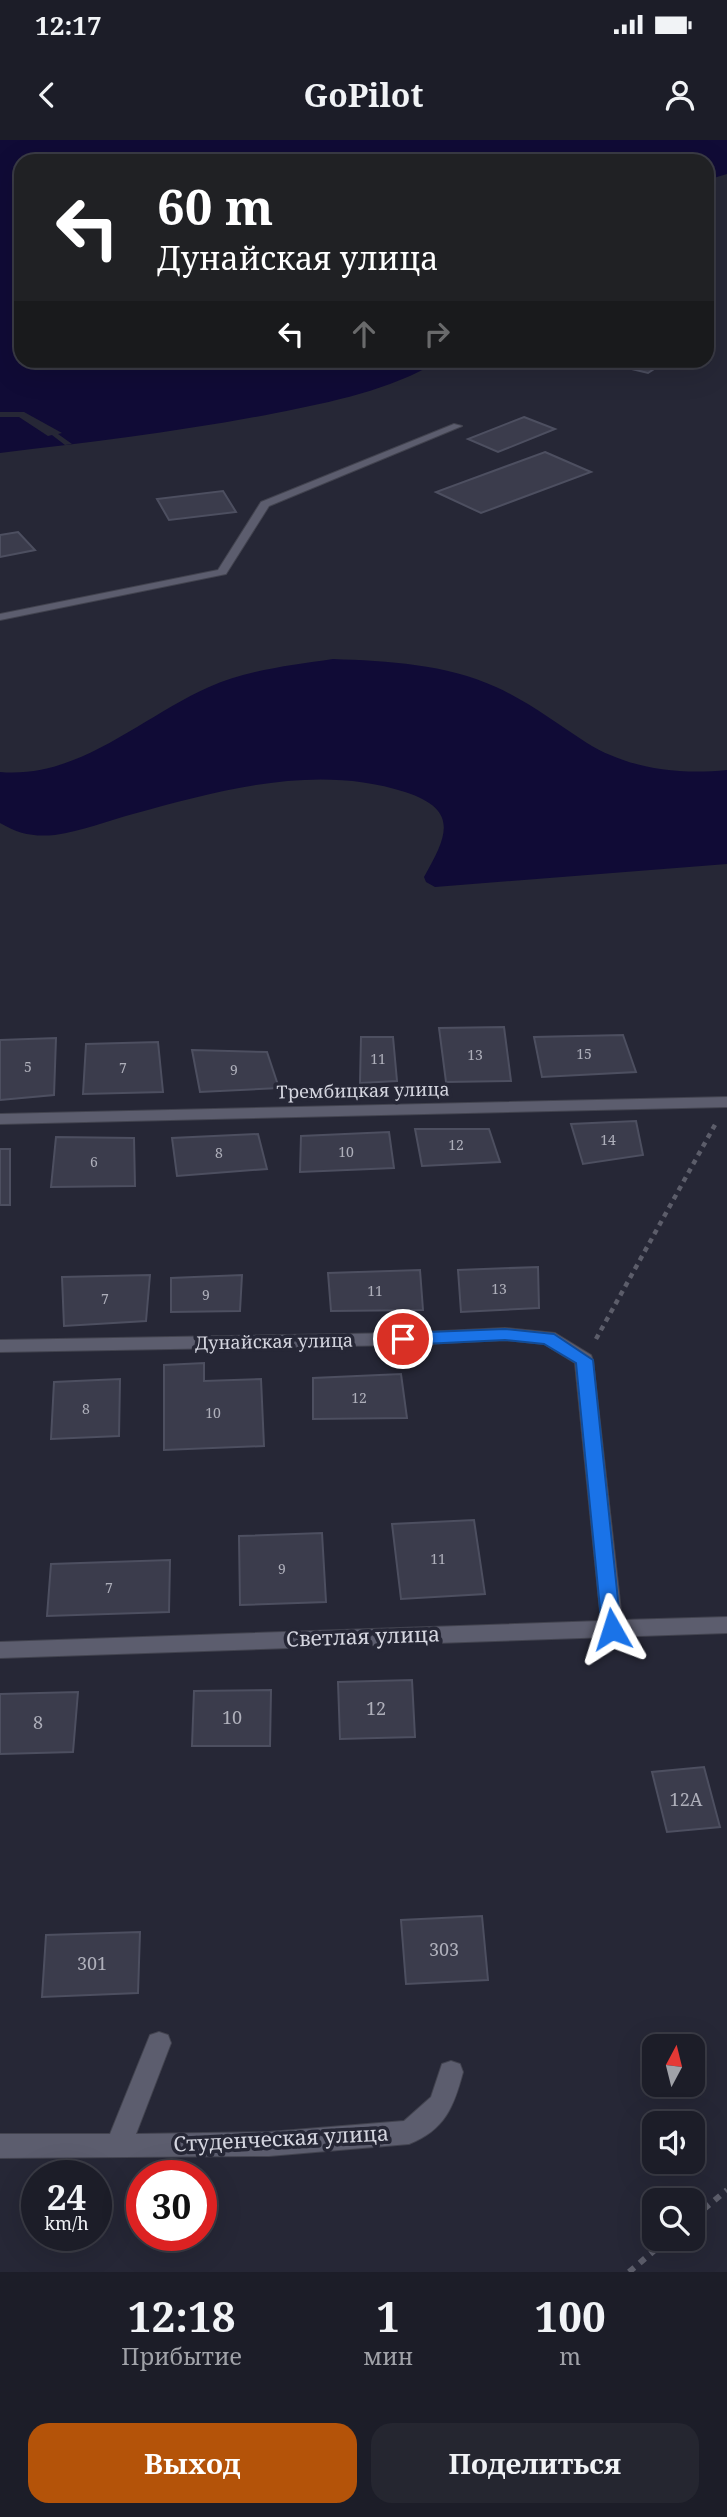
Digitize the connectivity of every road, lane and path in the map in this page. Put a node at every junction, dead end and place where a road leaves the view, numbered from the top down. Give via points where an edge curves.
1 (457, 426) dead end
2 (0, 617) edge
3 (724, 1109) edge
4 (0, 1119) edge
5 (0, 1346) edge
6 (584, 1360) junction
7 (727, 1625) edge
8 (612, 1629) junction
9 (0, 1650) edge
10 (159, 2043) dead end
11 (451, 2072) dead end
12 (0, 2146) edge
13 (118, 2146) junction
14 (727, 2190) edge
15 (705, 2208) edge
16 (654, 2251) edge
17 (629, 2272) edge

1 - 2 lane via 265,504 222,572
3 - 4 lane, Трембицкая улица
3 - 6 path
5 - 6 street, Дунайская улица via 505,1334 548,1338
6 - 8 street
7 - 8 street, Светлая улица
8 - 9 street, Светлая улица
10 - 13 street
11 - 13 street, Студенческая улица via 442,2104 409,2132 269,2144
12 - 13 street, Студенческая улица
14 - 15 path
16 - 17 path

